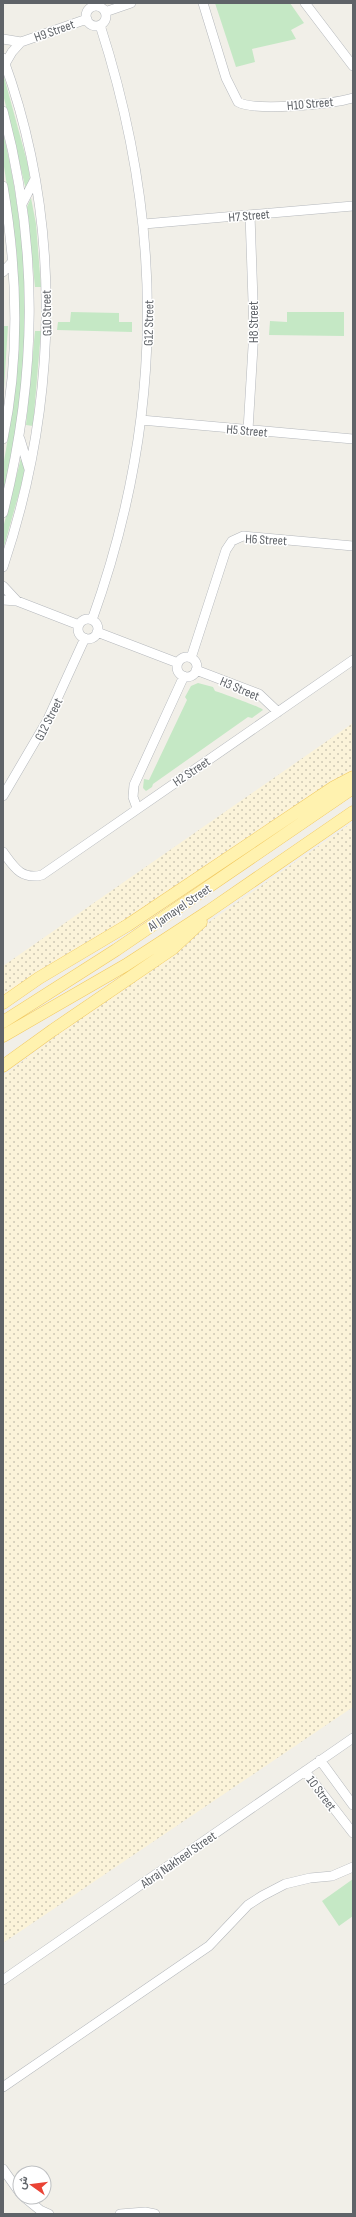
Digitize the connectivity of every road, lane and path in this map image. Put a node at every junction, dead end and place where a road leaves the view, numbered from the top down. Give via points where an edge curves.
1 (131, 3) edge
2 (203, 3) edge
3 (305, 3) edge
4 (92, 5) edge
5 (105, 12) junction
6 (87, 19) junction
7 (100, 25) junction
8 (3, 39) edge
9 (21, 42) junction
10 (4, 61) edge
11 (353, 66) edge
12 (353, 98) edge
13 (3, 112) edge
14 (34, 180) junction
15 (3, 186) edge
16 (22, 204) junction
17 (353, 206) edge
18 (250, 215) junction
19 (144, 224) junction
20 (12, 262) junction
21 (3, 272) edge
22 (141, 420) junction
23 (248, 430) junction
24 (20, 438) junction
25 (3, 439) edge
26 (353, 439) edge
27 (30, 471) junction
28 (3, 513) edge
29 (353, 546) edge
30 (3, 567) edge
31 (3, 586) edge
32 (3, 600) edge
33 (17, 600) junction
34 (92, 620) junction
35 (79, 625) junction
36 (97, 632) junction
37 (85, 638) junction
38 (191, 658) junction
39 (353, 660) edge
40 (178, 663) junction
41 (196, 670) junction
42 (184, 676) junction
43 (278, 712) junction
44 (353, 777) edge
45 (353, 788) edge
46 (3, 796) edge
47 (137, 808) junction
48 (353, 812) edge
49 (3, 852) edge
50 (209, 912) junction
51 (3, 1003) edge
52 (3, 1022) edge
53 (3, 1036) edge
54 (3, 1066) edge
55 (353, 1738) edge
56 (320, 1760) junction
57 (305, 1771) junction
58 (353, 1805) edge
59 (353, 1833) edge
60 (353, 1866) edge
61 (3, 1980) edge
62 (3, 2087) edge
63 (3, 2169) edge
64 (12, 2182) edge
65 (34, 2205) edge
66 (49, 2214) edge
67 (120, 2214) edge
68 (155, 2214) edge

1 - 5 street
2 - 12 street, H10 Street via 226,78 238,102 266,107
3 - 11 street
4 - 5 street via 101,7
4 - 6 street via 87,12
5 - 7 street via 106,18
6 - 7 street via 94,25
6 - 9 street, H9 Street
7 - 19 street, G12 Street via 121,97
8 - 9 street, H9 Street
9 - 10 street, H9 Street
10 - 14 street, G10 Street via 20,114
13 - 16 street, G10 Street via 14,154
14 - 16 street
14 - 27 street, G10 Street via 44,252 46,327 42,398
15 - 20 street
16 - 24 street, G10 Street via 31,320 28,376
17 - 18 street, H7 Street
18 - 19 street, H7 Street
18 - 23 street, H8 Street via 254,324
19 - 22 street, G12 Street via 148,327
20 - 21 street
20 - 25 street via 13,349
22 - 23 street, H5 Street
22 - 34 street, G12 Street via 125,508 113,556
23 - 26 street, H5 Street
24 - 27 street
24 - 28 street, G10 Street
27 - 30 street, G10 Street
29 - 38 street, H6 Street via 243,536 232,541 226,550
31 - 33 street
32 - 33 street
33 - 35 street
34 - 35 street via 85,619
34 - 36 street via 97,625
35 - 37 street via 79,632
36 - 37 street via 92,638
36 - 40 street
37 - 46 street, G12 Street via 47,721
38 - 40 street via 184,657
38 - 41 street via 197,663
39 - 43 street, H2 Street
40 - 42 street via 178,670
41 - 42 street via 191,676
41 - 43 street, H3 Street via 259,694
42 - 47 street via 134,785 133,797
43 - 47 street, H2 Street
44 - 51 main road
45 - 52 main road, Al Jamayel Street via 110,954
47 - 49 street, H2 Street via 42,875 28,876 19,873
48 - 50 main road, Al Jamayel Street
50 - 53 main road, Al Jamayel Street via 84,991
50 - 54 main road via 172,949
55 - 56 street, Abraj Nakheel Street
56 - 57 street, Abraj Nakheel Street
56 - 58 street, 10 Street
57 - 59 street, 10 Street
57 - 61 street, Abraj Nakheel Street
60 - 62 street via 332,1876 285,1884 262,1896 244,1909 209,1946
63 - 64 street
65 - 66 street
67 - 68 street

